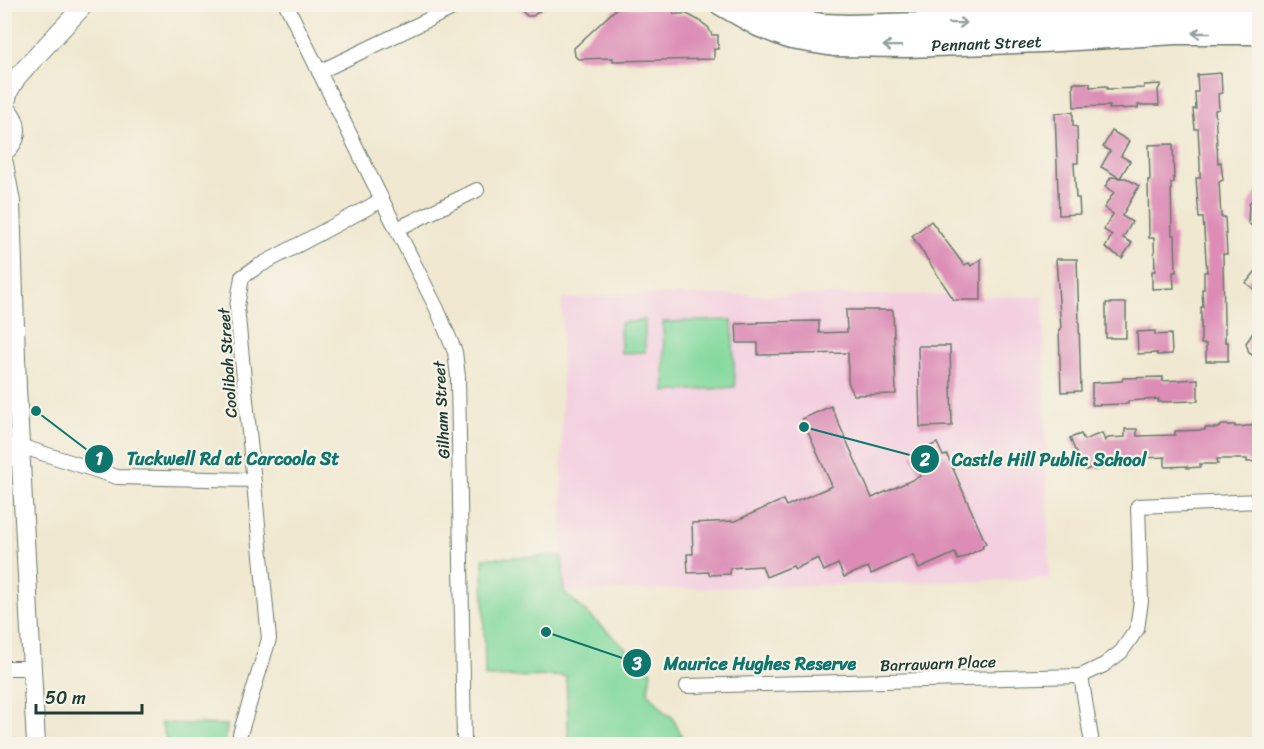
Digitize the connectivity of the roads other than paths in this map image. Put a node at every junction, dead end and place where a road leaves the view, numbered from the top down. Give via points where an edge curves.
1 (85, 4) edge
2 (286, 4) edge
3 (461, 4) edge
4 (721, 4) edge
5 (756, 4) edge
6 (1260, 12) edge
7 (1260, 33) edge
8 (319, 72) junction
9 (5, 106) edge
10 (4, 152) edge
11 (4, 164) edge
12 (477, 190) dead end
13 (382, 201) junction
14 (397, 229) junction
15 (11, 388) edge
16 (20, 446) junction
17 (254, 480) junction
18 (1260, 501) edge
19 (4, 668) edge
20 (32, 668) junction
21 (1081, 676) junction
22 (687, 686) dead end
23 (36, 744) edge
24 (240, 744) edge
25 (464, 744) edge
26 (1092, 744) edge

1 - 9 street via 17,77
2 - 8 street, Gilham Street
3 - 8 street
7 -> 4 main road, Pennant Street via 1176,33 906,46 834,45 791,38
5 -> 6 main road, Pennant Street via 790,19 849,26
8 - 13 street, Gilham Street
9 - 10 street via 16,131 10,148
11 - 15 street via 11,202
12 - 14 street
13 - 14 street, Gilham Street
13 - 17 street, Coolibah Street via 242,277 237,307
14 - 25 street, Gilham Street via 455,352
15 - 16 street
16 - 17 street via 117,477
16 - 20 street
17 - 24 street, Coolibah Street via 269,639
18 - 21 street via 1138,506 1141,601 1137,629 1121,652
19 - 20 street
20 - 23 street
21 - 22 street, Barrawarn Place
21 - 26 street

